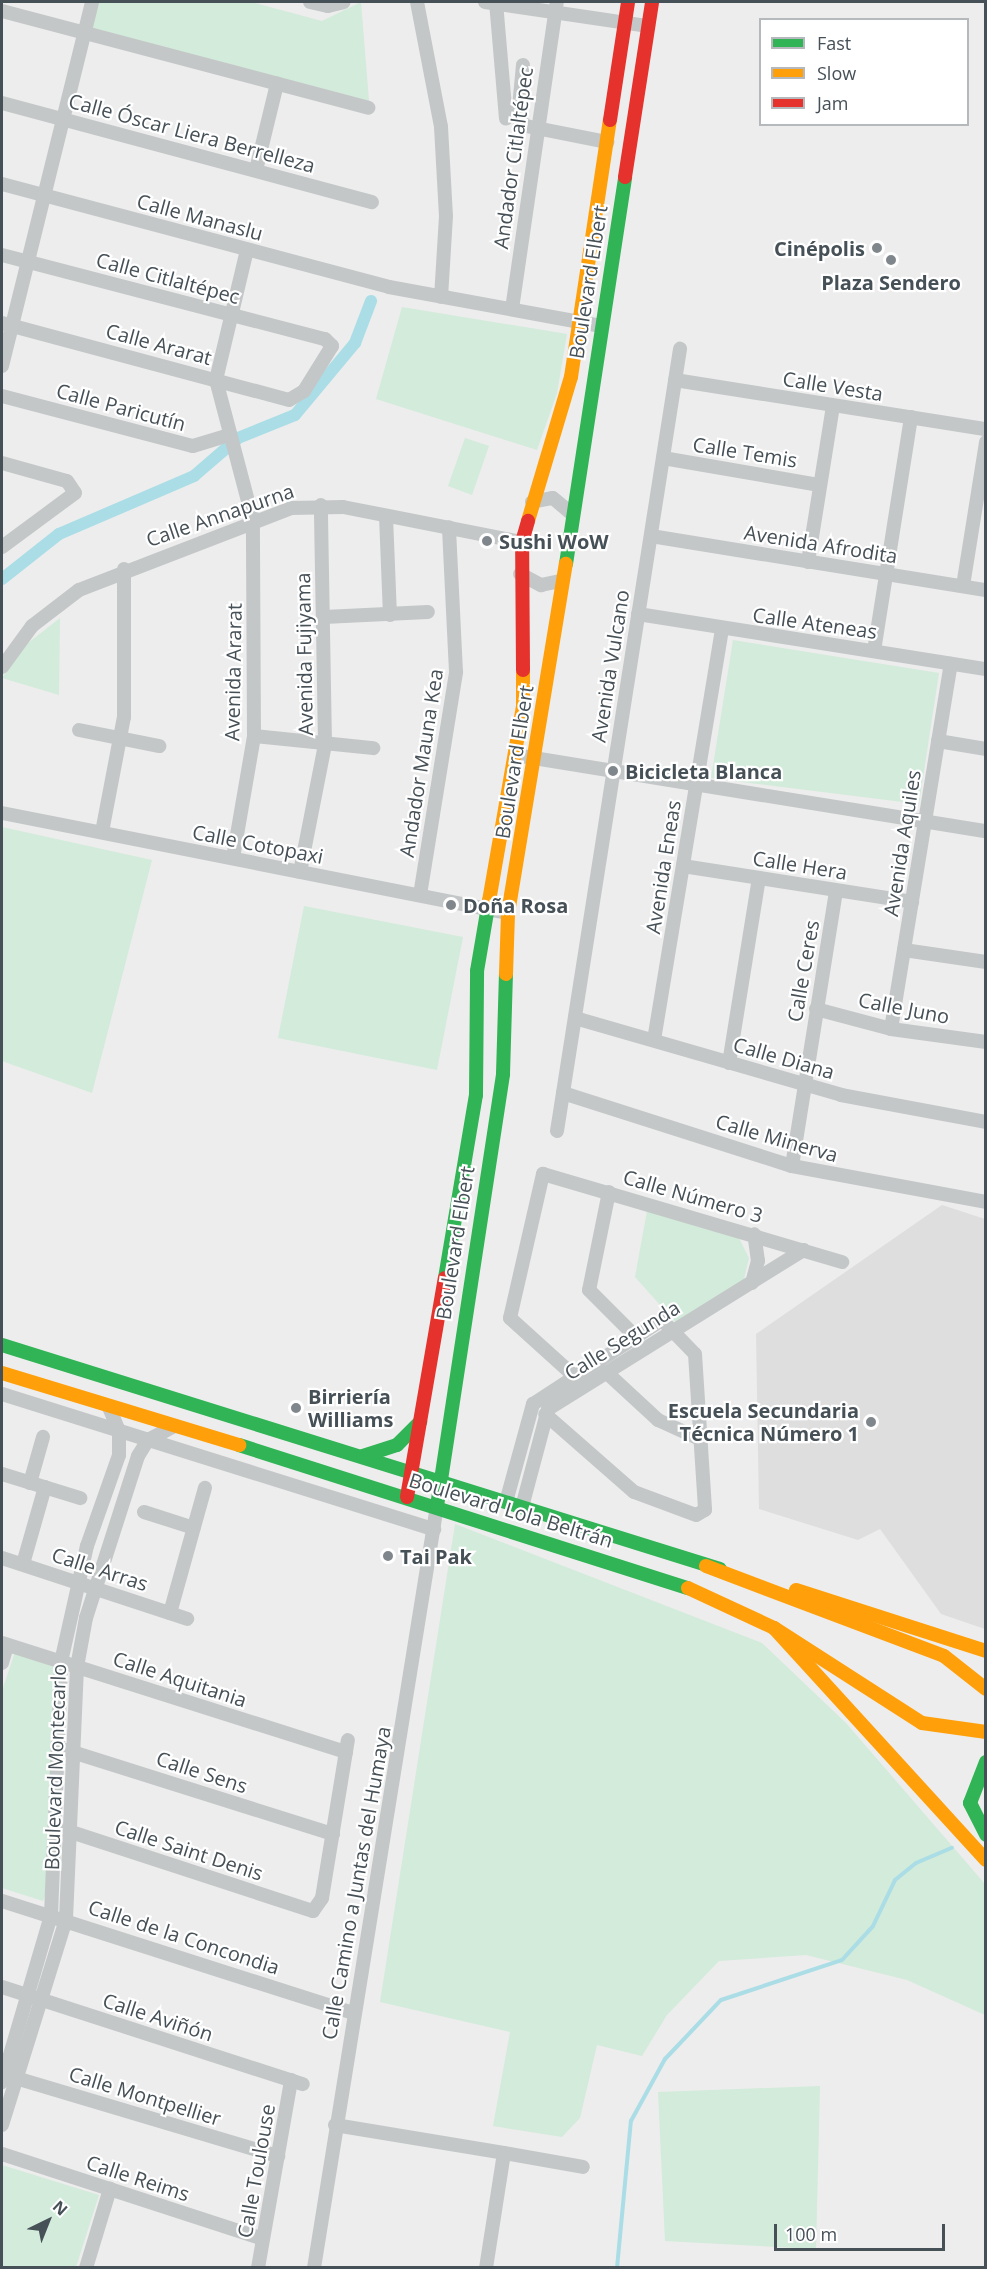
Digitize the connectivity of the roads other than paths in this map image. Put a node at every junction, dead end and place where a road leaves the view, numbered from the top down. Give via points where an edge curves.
1 (92, 2) edge
2 (310, 2) edge
3 (344, 2) edge
4 (417, 2) edge
5 (493, 2) edge
6 (628, 2) edge
7 (652, 2) edge
8 (556, 7) edge
9 (2, 12) edge
10 (625, 22) junction
11 (648, 26) junction
12 (85, 33) junction
13 (523, 64) dead end
14 (277, 84) junction
15 (2, 102) edge
16 (368, 108) dead end
17 (63, 119) junction
18 (506, 119) dead end
19 (535, 131) junction
20 (607, 142) junction
21 (256, 170) junction
22 (2, 183) edge
23 (44, 195) junction
24 (372, 202) dead end
25 (247, 250) junction
26 (2, 255) edge
27 (27, 262) junction
28 (441, 297) junction
29 (512, 309) junction
30 (233, 316) junction
31 (580, 323) junction
32 (7, 324) edge
33 (601, 326) junction
34 (680, 349) dead end
35 (2, 366) edge
36 (216, 380) junction
37 (675, 380) junction
38 (304, 392) joint
39 (2, 396) edge
40 (833, 406) junction
41 (911, 417) junction
42 (986, 429) edge
43 (230, 435) junction
44 (986, 442) edge
45 (663, 458) junction
46 (2, 463) edge
47 (820, 484) junction
48 (532, 502) junction
49 (321, 505) junction
50 (980, 510) edge
51 (571, 513) junction
52 (386, 516) junction
53 (253, 520) junction
54 (449, 527) junction
55 (2, 534) edge
56 (651, 536) junction
57 (17, 538) junction
58 (522, 542) junction
59 (2, 547) edge
60 (808, 562) junction
61 (124, 569) junction
62 (520, 574) junction
63 (886, 574) junction
64 (560, 581) junction
65 (963, 586) junction
66 (986, 590) edge
67 (428, 612) dead end
68 (638, 614) junction
69 (390, 615) junction
70 (324, 617) junction
71 (722, 629) junction
72 (874, 651) junction
73 (951, 664) junction
74 (2, 667) edge
75 (986, 669) edge
76 (79, 730) dead end
77 (254, 736) junction
78 (121, 738) junction
79 (938, 741) junction
80 (326, 744) junction
81 (159, 746) dead end
82 (373, 748) dead end
83 (986, 748) edge
84 (515, 755) junction
85 (536, 759) junction
86 (614, 771) junction
87 (696, 785) junction
88 (2, 813) edge
89 (925, 822) junction
90 (986, 831) edge
91 (102, 832) junction
92 (233, 858) junction
93 (682, 866) junction
94 (300, 872) junction
95 (759, 878) junction
96 (836, 890) junction
97 (420, 896) junction
98 (912, 902) junction
99 (486, 909) junction
100 (508, 913) junction
101 (904, 950) junction
102 (986, 962) edge
103 (816, 1009) junction
104 (575, 1018) junction
105 (891, 1029) junction
106 (654, 1040) junction
107 (986, 1042) edge
108 (729, 1063) junction
109 (804, 1086) junction
110 (563, 1093) junction
111 (986, 1122) edge
112 (557, 1131) dead end
113 (792, 1166) junction
114 (609, 1192) junction
115 (986, 1202) edge
116 (453, 1222) junction
117 (477, 1226) junction
118 (754, 1234) junction
119 (803, 1250) junction
120 (842, 1262) dead end
121 (752, 1283) junction
122 (676, 1329) junction
123 (635, 1336) junction
124 (2, 1345) edge
125 (606, 1372) junction
126 (2, 1373) edge
127 (573, 1376) junction
128 (2, 1394) edge
129 (109, 1407) junction
130 (545, 1414) junction
131 (421, 1421) junction
132 (172, 1427) junction
133 (119, 1431) junction
134 (44, 1437) dead end
135 (148, 1440) junction
136 (702, 1440) junction
137 (361, 1457) junction
138 (411, 1471) junction
139 (2, 1474) edge
140 (437, 1479) junction
141 (109, 1480) junction
142 (128, 1482) junction
143 (30, 1483) junction
144 (45, 1487) junction
145 (205, 1488) dead end
146 (407, 1497) junction
147 (80, 1498) dead end
148 (506, 1502) junction
149 (437, 1506) junction
150 (522, 1507) junction
151 (144, 1512) dead end
152 (194, 1528) junction
153 (434, 1529) junction
154 (2, 1558) edge
155 (23, 1564) junction
156 (706, 1566) junction
157 (78, 1582) junction
158 (95, 1588) junction
159 (170, 1613) junction
160 (187, 1619) dead end
161 (774, 1628) junction
162 (4, 1644) edge
163 (986, 1651) edge
164 (61, 1662) junction
165 (2, 1663) edge
166 (77, 1667) junction
167 (986, 1689) edge
168 (986, 1732) edge
169 (58, 1748) junction
170 (74, 1752) junction
171 (986, 1762) edge
172 (57, 1828) junction
173 (74, 1832) junction
174 (333, 1834) junction
175 (986, 1835) edge
176 (986, 1860) edge
177 (2, 1901) edge
178 (51, 1915) junction
179 (66, 1919) junction
180 (2, 1987) edge
181 (35, 1998) junction
182 (354, 2013) junction
183 (6, 2077) edge
184 (297, 2082) joint
185 (2, 2124) edge
186 (335, 2125) junction
187 (504, 2152) junction
188 (2, 2154) edge
189 (278, 2157) junction
190 (583, 2167) dead end
191 (110, 2189) junction
192 (263, 2239) junction
193 (87, 2267) edge
194 (258, 2268) edge
195 (314, 2268) edge
196 (486, 2268) edge

1 - 12 street
2 - 3 street via 328,6
4 - 28 street via 441,127 446,216
5 - 8 street
5 - 18 street
6 - 10 street, Boulevard Elbert
7 - 11 street, Boulevard Elbert
8 - 10 street
8 - 19 street, Andador Citlaltépec
9 - 12 street
10 - 11 street
10 - 20 street, Boulevard Elbert
11 - 33 street, Boulevard Elbert
12 - 14 street
12 - 17 street
13 - 19 street via 518,118
14 - 16 street
14 - 21 street
15 - 17 street, Calle Óscar Liera Berrelleza
17 - 21 street, Calle Óscar Liera Berrelleza
17 - 23 street
19 - 20 street
19 - 29 street, Andador Citlaltépec
20 - 31 street, Boulevard Elbert
21 - 24 street, Calle Óscar Liera Berrelleza
22 - 23 street, Calle Manaslu
23 - 25 street, Calle Manaslu
23 - 27 street
25 - 28 street, Calle Manaslu
25 - 30 street
26 - 27 street, Calle Citlaltépec
27 - 30 street, Calle Citlaltépec
27 - 32 street
28 - 29 street, Calle Manaslu
29 - 31 street, Calle Manaslu
30 - 36 street
30 - 38 street, Calle Citlaltépec via 325,339 332,350
31 - 33 street, Calle Manaslu
31 - 48 street, Boulevard Elbert via 564,412
32 - 35 street
32 - 36 street, Calle Ararat
33 - 51 street, Boulevard Elbert
34 - 37 street, Avenida Vulcano
36 - 38 street, Calle Ararat via 289,400
36 - 43 street, Avenida Ararat
37 - 40 street, Calle Vesta
37 - 45 street, Avenida Vulcano
39 - 43 street, Calle Paricutín via 193,446
40 - 41 street, Calle Vesta
40 - 47 street
41 - 42 street, Calle Vesta
41 - 63 street
43 - 53 street, Avenida Ararat
44 - 50 street
45 - 47 street, Calle Temis
45 - 56 street, Avenida Vulcano
46 - 57 street via 67,481 75,488 73,498
47 - 60 street
48 - 51 street via 553,498
48 - 58 street, Boulevard Elbert
49 - 52 street, Calle Annapurna
49 - 53 street, Calle Annapurna
49 - 70 street, Avenida Fujiyama
50 - 65 street
51 - 64 street, Boulevard Elbert
52 - 54 street, Calle Annapurna
52 - 69 street
53 - 61 street, Calle Annapurna
53 - 77 street, Avenida Ararat
54 - 58 street, Calle Annapurna
54 - 97 street, Andador Mauna Kea via 456,672
55 - 57 street
56 - 60 street, Avenida Afrodita
56 - 68 street, Avenida Vulcano
57 - 59 street
58 - 62 street, Boulevard Elbert
60 - 63 street, Avenida Afrodita
61 - 74 street, Calle Annapurna via 47,613
61 - 78 street
62 - 64 street via 541,585
62 - 84 street, Boulevard Elbert via 523,706
63 - 65 street, Avenida Afrodita
63 - 72 street
64 - 85 street, Boulevard Elbert
65 - 66 street, Avenida Afrodita
67 - 69 street
68 - 71 street, Calle Ateneas
68 - 86 street, Avenida Vulcano
69 - 70 street
70 - 80 street, Avenida Fujiyama
71 - 72 street, Calle Ateneas
71 - 87 street, Avenida Eneas
72 - 73 street, Calle Ateneas
73 - 75 street, Calle Ateneas
73 - 79 street, Avenida Aquiles
76 - 78 street
77 - 80 street
77 - 92 street, Avenida Ararat
78 - 81 street
78 - 91 street
79 - 83 street
79 - 89 street, Avenida Aquiles
80 - 82 street
80 - 94 street, Avenida Fujiyama
84 - 85 street
84 - 99 street, Boulevard Elbert
85 - 86 street
85 - 100 street, Boulevard Elbert
86 - 87 street
86 - 104 street, Avenida Vulcano
87 - 89 street
87 - 93 street, Avenida Eneas
88 - 91 street, Calle Cotopaxi
89 - 90 street
89 - 98 street, Avenida Aquiles
91 - 92 street, Calle Cotopaxi
92 - 94 street, Calle Cotopaxi
93 - 95 street, Calle Hera
93 - 106 street, Avenida Eneas
94 - 97 street, Calle Cotopaxi
95 - 96 street, Calle Hera
95 - 108 street
96 - 98 street, Calle Hera
96 - 103 street, Calle Ceres
97 - 99 street, Calle Cotopaxi
98 - 101 street, Avenida Aquiles
99 - 100 street, Calle Cotopaxi
99 - 116 street, Boulevard Elbert via 477,971 479,1072
100 - 117 street, Boulevard Elbert via 503,1074
101 - 102 street
101 - 105 street, Avenida Aquiles
103 - 105 street, Calle Juno
103 - 109 street, Calle Ceres
104 - 106 street, Calle Diana
104 - 110 street, Avenida Vulcano
105 - 107 street, Calle Juno
106 - 108 street, Calle Diana
108 - 109 street, Calle Diana
109 - 111 street, Calle Diana
109 - 113 street, Calle Ceres
110 - 112 street, Avenida Vulcano
110 - 113 street, Calle Minerva
113 - 115 street, Calle Minerva
114 - 118 street, Calle Número 3
114 - 123 street via 589,1290
114 - 127 street, Calle Número 3 via 553,1173 543,1174 510,1318
116 - 117 street
116 - 131 street, Boulevard Elbert
117 - 140 street, Boulevard Elbert
118 - 119 street, Calle Número 3
118 - 121 street via 758,1261
119 - 120 street, Calle Número 3
119 - 121 street, Calle Segunda
121 - 122 street, Calle Segunda
122 - 123 street, Calle Segunda via 659,1321
122 - 125 street, Calle Segunda
122 - 136 street via 695,1354
123 - 127 street, Calle Segunda
124 - 137 street, Boulevard Lola Beltrán
125 - 130 street, Calle Segunda
125 - 136 street via 658,1420
126 - 129 street, Boulevard Lola Beltrán
127 - 148 street, Calle Segunda via 531,1409
128 - 133 street
129 - 132 street, Boulevard Lola Beltrán
129 - 133 street, Boulevard Montecarlo
130 - 136 street via 634,1492 696,1515 706,1505
130 - 150 street
131 - 137 street via 397,1445
131 - 138 street, Boulevard Elbert
132 - 135 street
132 - 146 street, Boulevard Lola Beltrán
133 - 135 street
133 - 141 street, Boulevard Montecarlo via 119,1455
134 - 143 street
135 - 142 street, Boulevard Montecarlo
135 - 153 street
137 - 138 street, Boulevard Lola Beltrán
138 - 140 street, Boulevard Lola Beltrán
138 - 146 street, Boulevard Elbert
139 - 143 street
140 - 148 street, Boulevard Lola Beltrán
140 - 149 street, Boulevard Elbert
141 - 142 street
141 - 157 street, Boulevard Montecarlo
142 - 158 street, Boulevard Montecarlo
143 - 144 street
144 - 147 street
144 - 155 street
145 - 152 street
146 - 149 street, Boulevard Lola Beltrán
148 - 150 street, Boulevard Lola Beltrán
149 - 153 street, Calle Camino a Juntas del Humaya
149 - 161 street, Boulevard Lola Beltrán via 709,1595
150 - 156 street, Boulevard Lola Beltrán
151 - 152 street
152 - 159 street
153 - 182 street, Calle Camino a Juntas del Humaya
154 - 155 street, Calle Arras
155 - 157 street, Calle Arras
156 - 163 street, Boulevard Lola Beltrán
156 - 167 street via 814,1611 884,1630 944,1656
157 - 158 street, Calle Arras
157 - 164 street, Boulevard Montecarlo
158 - 159 street, Calle Arras
158 - 166 street, Boulevard Montecarlo
159 - 160 street, Calle Arras
161 - 168 street, Boulevard Lola Beltrán via 922,1723
161 - 176 street
162 - 164 street, Calle Aquitania
162 - 165 street
164 - 166 street, Calle Aquitania
164 - 169 street, Boulevard Montecarlo
166 - 170 street, Boulevard Montecarlo
166 - 174 street, Calle Aquitania via 347,1746
169 - 170 street, Calle Sens
169 - 172 street, Boulevard Montecarlo
170 - 173 street, Boulevard Montecarlo
170 - 174 street, Calle Sens
171 - 175 street via 970,1790 970,1803
172 - 173 street, Calle Saint Denis
172 - 178 street, Boulevard Montecarlo
173 - 174 street, Calle Saint Denis via 308,1910 319,1905
173 - 179 street, Boulevard Montecarlo
177 - 178 street, Calle de la Concondia
178 - 179 street, Calle de la Concondia
178 - 181 street, Boulevard Montecarlo
179 - 181 street, Boulevard Montecarlo
179 - 182 street, Calle de la Concondia
180 - 181 street, Calle Aviñón
181 - 183 street, Boulevard Montecarlo
181 - 184 street, Calle Aviñón
182 - 186 street, Calle Camino a Juntas del Humaya
183 - 185 street, Boulevard Montecarlo
183 - 189 street, Calle Montpellier
184 - 189 street, Calle Toulouse
186 - 187 street
186 - 195 street, Calle Camino a Juntas del Humaya
187 - 190 street
187 - 196 street
188 - 191 street, Calle Reims
189 - 192 street, Calle Toulouse
191 - 192 street, Calle Reims
191 - 193 street
192 - 194 street, Calle Toulouse

